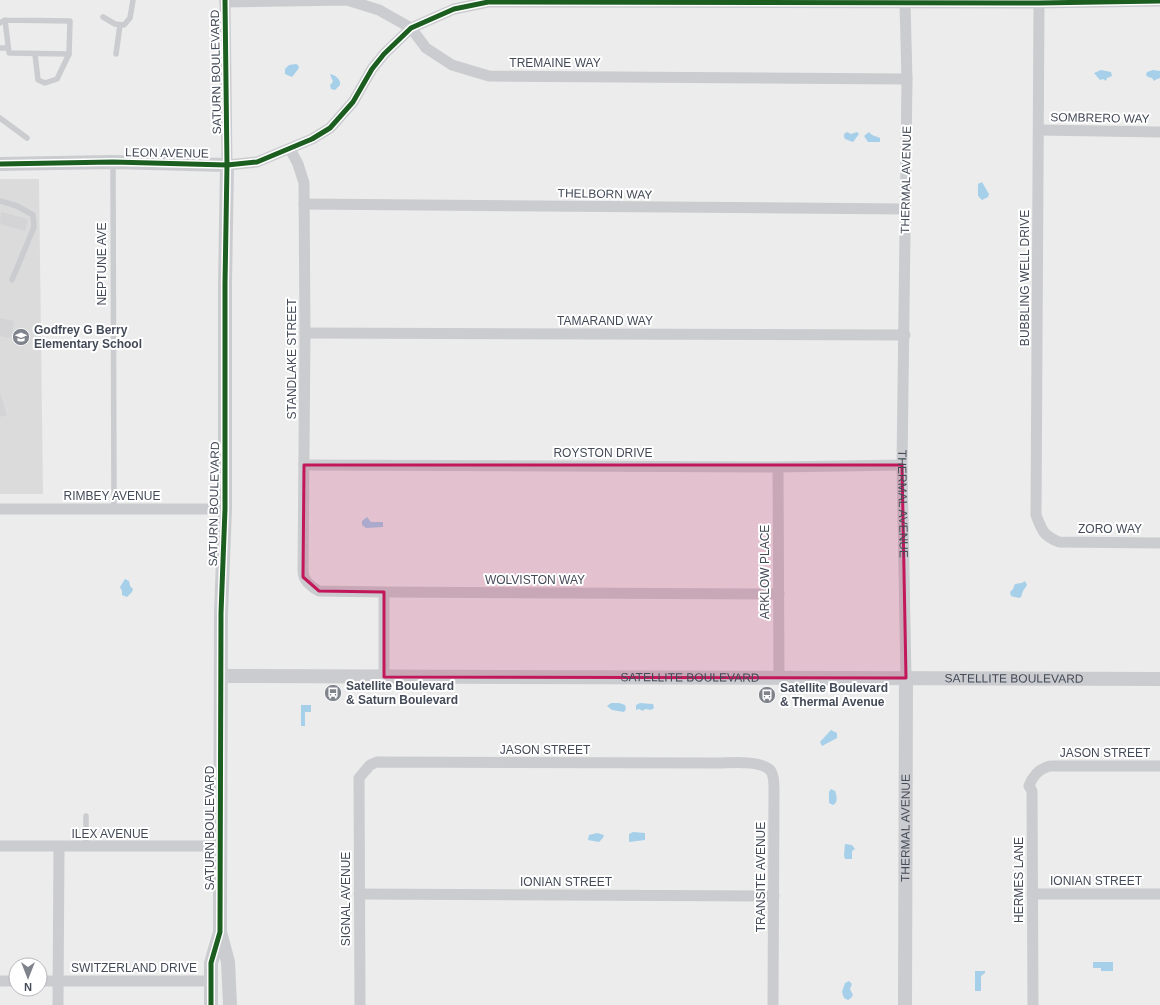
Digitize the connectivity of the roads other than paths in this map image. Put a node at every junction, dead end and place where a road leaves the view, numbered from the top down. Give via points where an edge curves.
1 (133, 0) edge
2 (224, 0) edge
3 (776, 1) edge
4 (1160, 1) edge
5 (905, 3) junction
6 (1039, 3) junction
7 (103, 17) dead end
8 (3, 22) edge
9 (120, 24) junction
10 (411, 28) junction
11 (0, 48) edge
12 (8, 48) junction
13 (35, 54) junction
14 (69, 54) junction
15 (116, 54) dead end
16 (907, 79) junction
17 (0, 118) edge
18 (1039, 130) junction
19 (1160, 132) edge
20 (27, 138) dead end
21 (290, 149) junction
22 (113, 162) junction
23 (0, 164) edge
24 (227, 165) junction
25 (0, 201) edge
26 (304, 204) junction
27 (905, 210) junction
28 (12, 280) dead end
29 (306, 334) junction
30 (905, 335) junction
31 (304, 465) junction
32 (902, 465) junction
33 (778, 467) junction
34 (0, 509) edge
35 (114, 509) junction
36 (225, 509) junction
37 (1059, 542) joint
38 (1160, 543) edge
39 (303, 571) joint
40 (384, 592) junction
41 (778, 594) junction
42 (221, 676) junction
43 (384, 677) junction
44 (779, 678) junction
45 (906, 678) junction
46 (1160, 679) edge
47 (752, 764) joint
48 (1050, 766) joint
49 (1160, 766) edge
50 (359, 792) joint
51 (86, 816) dead end
52 (0, 846) edge
53 (86, 846) junction
54 (220, 846) junction
55 (59, 847) junction
56 (359, 894) junction
57 (1032, 894) junction
58 (1160, 894) edge
59 (774, 896) junction
60 (220, 932) junction
61 (48, 981) edge
62 (58, 981) junction
63 (211, 981) junction
64 (58, 1005) edge
65 (210, 1005) edge
66 (230, 1005) edge
67 (360, 1005) edge
68 (773, 1005) edge
69 (905, 1005) edge
70 (1033, 1005) edge

1 - 9 lane via 130,18 124,25
2 - 10 street, TREMAINE WAY via 347,0 379,10
2 - 24 street, SATURN BOULEVARD
3 - 5 street, LEON AVENUE
3 - 10 street, LEON AVENUE via 488,2 454,9
4 - 6 street, LEON AVENUE
5 - 6 street, LEON AVENUE
5 - 16 street, THERMAL AVENUE
6 - 18 street, BUBBLING WELL DRIVE
7 - 9 lane
8 - 12 lane
8 - 14 lane via 70,21
9 - 15 lane
10 - 16 street, TREMAINE WAY via 426,48 452,65 489,76
10 - 21 street, LEON AVENUE via 380,59 353,102 330,128
11 - 12 lane
12 - 13 lane via 9,53
13 - 14 lane
13 - 14 lane via 38,80 45,83 57,79
16 - 27 street, THERMAL AVENUE
17 - 20 lane
18 - 19 street, SOMBRERO WAY
18 - 37 street, BUBBLING WELL DRIVE via 1036,515 1041,530
21 - 24 street, LEON AVENUE via 257,162
21 - 26 street, STANDLAKE STREET via 304,183
22 - 23 street, LEON AVENUE
22 - 24 street, LEON AVENUE
22 - 35 lane, NEPTUNE AVE
24 - 36 street, SATURN BOULEVARD
25 - 28 lane via 33,214 34,227
26 - 27 street, THELBORN WAY
26 - 29 street, STANDLAKE STREET
27 - 30 street, THERMAL AVENUE
29 - 30 street, TAMARAND WAY
29 - 31 street, STANDLAKE STREET
30 - 32 street, THERMAL AVENUE
31 - 33 street, ROYSTON DRIVE
31 - 39 street, STANDLAKE STREET
32 - 33 street, ROYSTON DRIVE
32 - 45 street, THERMAL AVENUE
33 - 41 street, ARKLOW PLACE
34 - 35 street, RIMBEY AVENUE
35 - 36 street, RIMBEY AVENUE
36 - 42 street, SATURN BOULEVARD
37 - 38 street, ZORO WAY
39 - 40 street, WOLVISTON WAY via 303,577 319,591
40 - 41 street, WOLVISTON WAY
40 - 43 street
41 - 44 street, ARKLOW PLACE
42 - 43 street, SATELLITE BOULEVARD
42 - 54 street, SATURN BOULEVARD
43 - 44 street, SATELLITE BOULEVARD
44 - 45 street, SATELLITE BOULEVARD
45 - 46 street, SATELLITE BOULEVARD
45 - 69 street, THERMAL AVENUE
47 - 50 street, JASON STREET via 377,762 370,765 359,778
47 - 59 street, TRANSITE AVENUE via 761,765 771,771 774,779
48 - 49 street, JASON STREET
48 - 57 street, HERMES LANE via 1042,768 1032,778 1029,786 1032,791
50 - 56 street, SIGNAL AVENUE
51 - 53 lane
52 - 55 street, ILEX AVENUE
53 - 54 street, ILEX AVENUE
53 - 55 street, ILEX AVENUE
54 - 60 street, SATURN BOULEVARD
55 - 62 street, SWITZERLAND DRIVE
56 - 59 street, IONIAN STREET
56 - 67 street, SIGNAL AVENUE
57 - 58 street, IONIAN STREET
57 - 70 street, HERMES LANE
59 - 68 street, TRANSITE AVENUE
60 - 63 street, SATURN BOULEVARD via 211,963
60 - 66 street, SATURN BOULEVARD via 228,962
61 - 62 street
62 - 63 street, SWITZERLAND DRIVE
62 - 64 street, SWITZERLAND DRIVE
63 - 65 street, SATURN BOULEVARD

